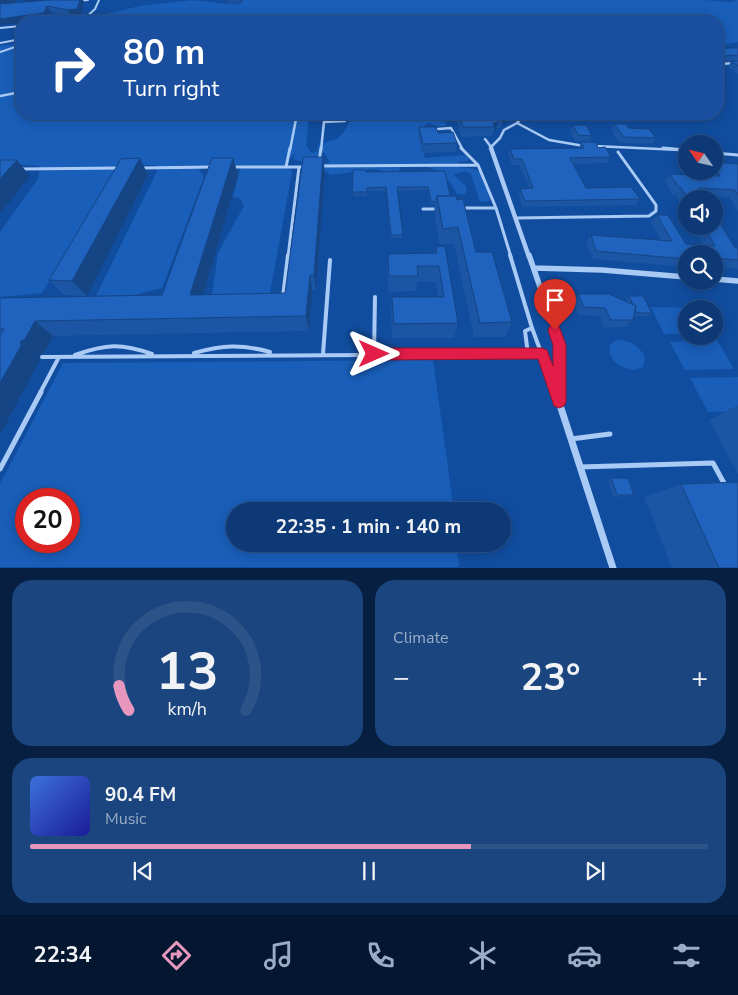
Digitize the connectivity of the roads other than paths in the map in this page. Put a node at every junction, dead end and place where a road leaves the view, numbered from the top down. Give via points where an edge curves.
1 (88, 0) edge
2 (99, 0) edge
3 (78, 2) edge
4 (89, 15) edge
5 (15, 27) edge
6 (0, 28) edge
7 (15, 40) edge
8 (0, 43) edge
9 (15, 47) edge
10 (0, 52) edge
11 (738, 63) edge
12 (724, 64) edge
13 (15, 93) edge
14 (0, 96) edge
15 (296, 120) edge
16 (520, 120) edge
17 (345, 121) dead end
18 (517, 123) junction
19 (438, 129) edge
20 (485, 138) edge
21 (491, 147) junction
22 (678, 149) edge
23 (618, 152) dead end
24 (723, 154) edge
25 (738, 155) edge
26 (478, 165) junction
27 (217, 167) edge
28 (227, 167) edge
29 (286, 167) junction
30 (299, 167) junction
31 (309, 167) edge
32 (128, 168) edge
33 (138, 168) edge
34 (20, 169) dead end
35 (441, 208) edge
36 (460, 208) edge
37 (496, 208) junction
38 (423, 209) dead end
39 (516, 218) junction
40 (330, 260) dead end
41 (534, 268) junction
42 (678, 276) edge
43 (723, 280) edge
44 (738, 281) edge
45 (283, 297) edge
46 (375, 297) dead end
47 (550, 315) junction
48 (564, 315) dead end
49 (532, 328) junction
50 (276, 354) junction
51 (323, 354) junction
52 (374, 354) junction
53 (528, 354) junction
54 (542, 354) junction
55 (155, 355) junction
56 (190, 355) junction
57 (42, 356) dead end
58 (70, 356) junction
59 (59, 357) junction
60 (559, 402) junction
61 (610, 434) dead end
62 (571, 440) junction
63 (580, 467) junction
64 (0, 469) edge
65 (730, 494) edge
66 (612, 568) edge

1 - 3 lane
2 - 4 lane
5 - 6 lane
7 - 8 lane
9 - 10 lane
11 - 12 street
13 - 14 lane
15 - 29 lane
16 - 18 lane
17 - 26 lane via 324,122 319,166
18 - 21 lane via 504,130
18 - 22 lane via 547,141 570,146
19 - 26 lane via 452,128 461,148
20 - 21 lane
21 - 39 street
23 - 39 lane via 656,205 656,211 649,216
24 - 25 lane
26 - 37 lane
27 - 33 lane
28 - 29 lane
29 - 30 lane
30 - 31 lane
30 - 45 lane
32 - 34 lane
35 - 38 lane
36 - 37 lane
37 - 49 lane
39 - 41 street
40 - 51 lane
41 - 42 street
41 - 47 street
43 - 44 street
46 - 52 lane
47 - 48 lane
47 - 60 street via 560,345
49 - 53 lane via 525,331
49 - 54 lane
50 - 51 lane
50 - 56 lane
50 - 56 lane via 247,345 222,345
51 - 52 lane
52 - 53 lane
53 - 54 lane
54 - 60 lane
55 - 56 lane
55 - 58 lane
55 - 58 lane via 128,345 104,345
57 - 59 lane
58 - 59 lane
59 - 64 lane
60 - 62 street
61 - 62 lane
62 - 63 street
63 - 65 lane via 713,463
63 - 66 street

